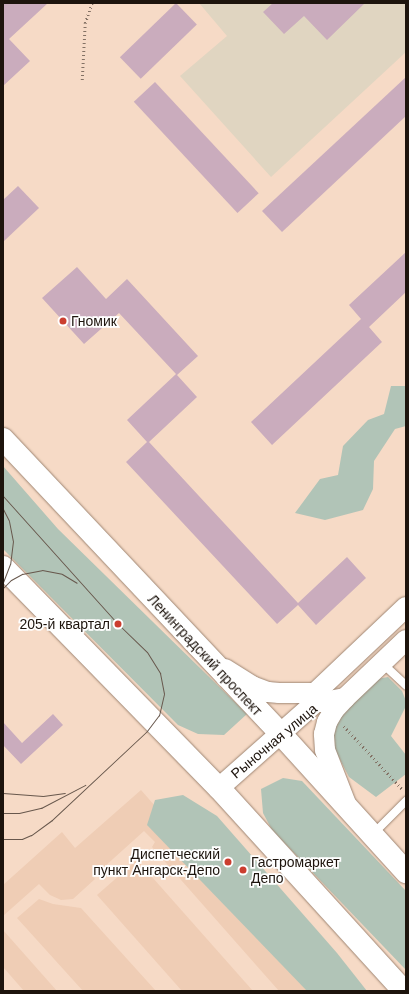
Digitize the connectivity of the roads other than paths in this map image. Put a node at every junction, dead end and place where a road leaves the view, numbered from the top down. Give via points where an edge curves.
1 (3, 439) edge
2 (3, 566) edge
3 (406, 607) edge
4 (406, 640) edge
5 (204, 654) junction
6 (382, 663) junction
7 (406, 685) edge
8 (316, 697) junction
9 (345, 698) junction
10 (280, 733) junction
11 (219, 788) junction
12 (406, 801) edge
13 (348, 809) junction
14 (373, 834) junction
15 (406, 872) edge
16 (404, 991) edge

1 - 5 main road, Ленинградский проспект
2 - 11 main road
3 - 8 street, Рыночная улица
4 - 6 street
5 - 8 street via 261,690
5 - 10 main road, Ленинградский проспект
6 - 7 lane
6 - 9 street
8 - 9 street, Рыночная улица via 323,702
8 - 10 street, Рыночная улица
9 - 13 street via 327,722 324,742 326,756
10 - 11 street, Рыночная улица
10 - 13 main road, Ленинградский проспект
11 - 16 main road
12 - 14 lane
13 - 14 main road, Ленинградский проспект
14 - 15 main road, Ленинградский проспект

